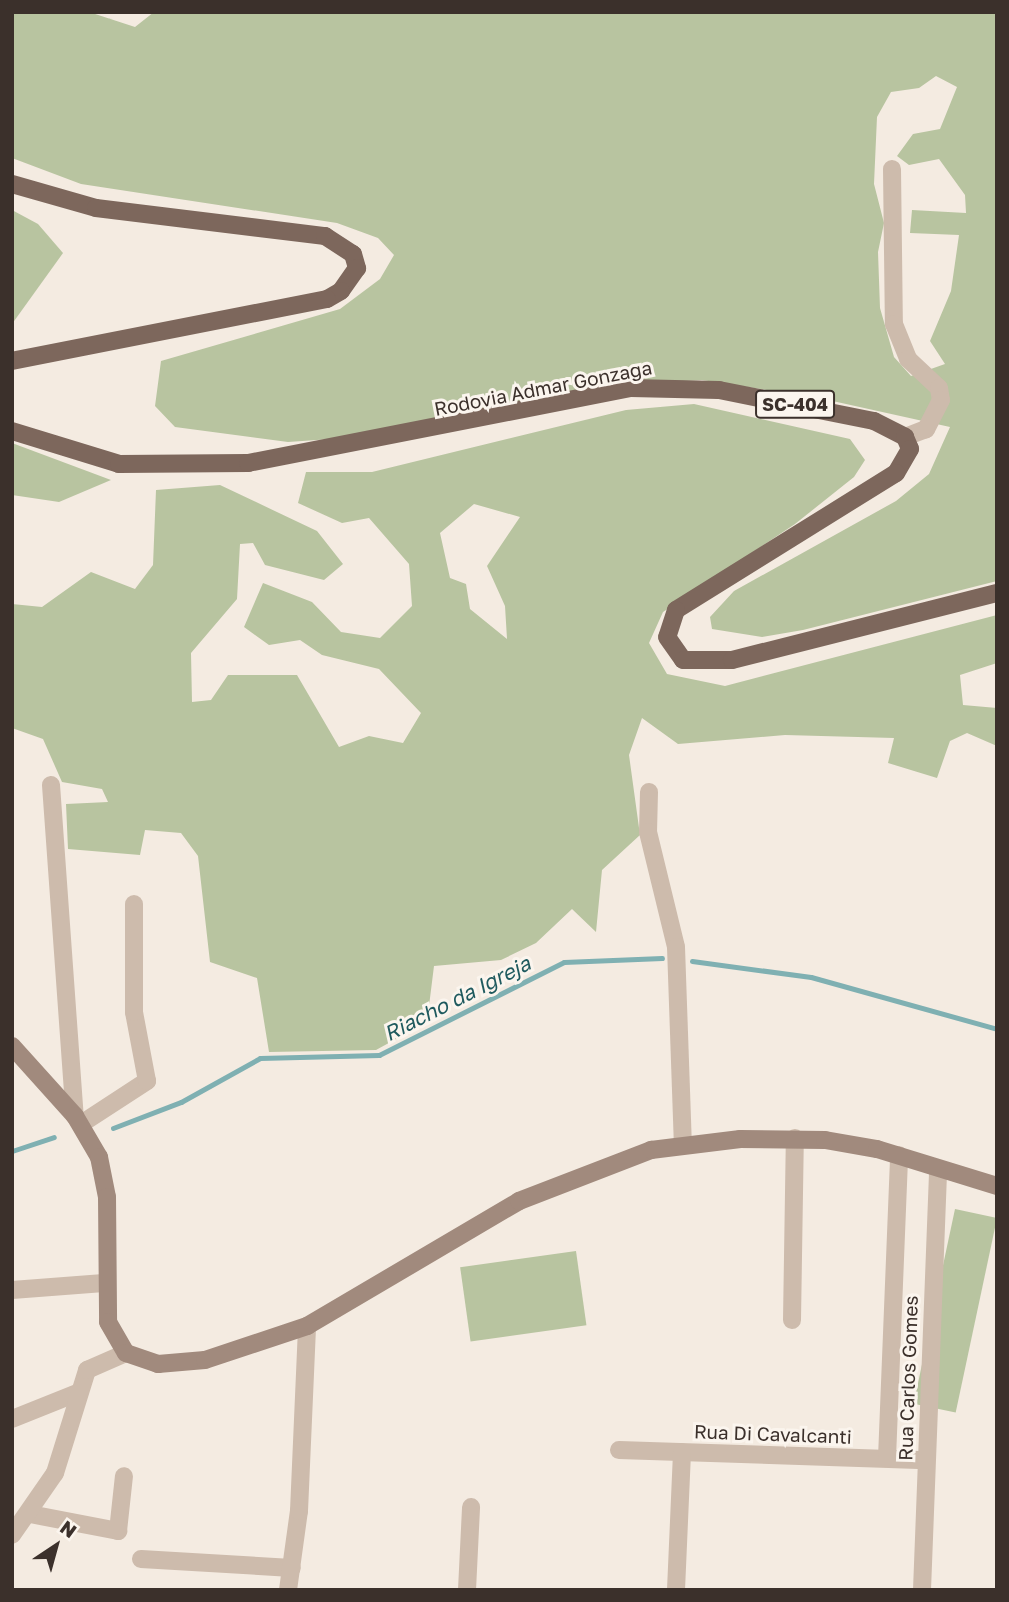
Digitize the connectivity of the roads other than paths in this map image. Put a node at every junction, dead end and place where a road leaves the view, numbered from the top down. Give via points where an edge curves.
1 (892, 169) dead end
2 (12, 184) edge
3 (12, 361) edge
4 (12, 431) edge
5 (905, 437) junction
6 (997, 593) edge
7 (51, 785) dead end
8 (649, 792) dead end
9 (134, 904) dead end
10 (12, 1046) edge
11 (78, 1120) junction
12 (795, 1138) junction
13 (683, 1143) junction
14 (899, 1155) junction
15 (938, 1169) junction
16 (997, 1186) edge
17 (104, 1283) junction
18 (12, 1290) edge
19 (792, 1320) dead end
20 (307, 1326) junction
21 (126, 1353) junction
22 (77, 1393) junction
23 (12, 1419) edge
24 (619, 1450) dead end
25 (682, 1452) junction
26 (887, 1458) junction
27 (926, 1460) junction
28 (124, 1476) dead end
29 (471, 1507) dead end
30 (30, 1514) junction
31 (12, 1535) edge
32 (141, 1559) dead end
33 (292, 1569) junction
34 (288, 1590) edge
35 (467, 1590) edge
36 (676, 1590) edge
37 (922, 1590) edge

1 - 5 street via 894,324 908,359 939,388 941,400 926,429
2 - 3 main road via 96,208 325,236 352,254 357,268 341,291 327,299
4 - 5 main road, Rodovia Admar Gonzaga / SC-404 via 119,464 248,463 668,385 874,421
5 - 6 main road via 907,461 896,473 684,603 670,622 671,649 698,664 732,660
7 - 11 street
8 - 13 street via 648,832 676,947
9 - 11 street via 134,1012 147,1081
10 - 11 main road
11 - 17 main road via 104,1176
12 - 13 main road
12 - 14 main road
12 - 19 street
13 - 20 main road via 607,1163 519,1201
14 - 15 main road
14 - 26 street, Rua Carlos Gomes
15 - 16 main road
15 - 27 street, Rua Carlos Gomes
17 - 18 street
17 - 21 main road via 108,1322
20 - 21 main road via 183,1364 141,1362
20 - 33 street
21 - 22 street via 87,1370
22 - 23 street
22 - 30 street via 59,1462
24 - 25 street, Rua Di Cavalcanti
25 - 26 street, Rua Di Cavalcanti
25 - 36 street
26 - 27 street, Rua Di Cavalcanti
27 - 37 street, Rua Carlos Gomes
28 - 30 street via 118,1531
29 - 35 street
30 - 31 street
32 - 33 street
33 - 34 street

